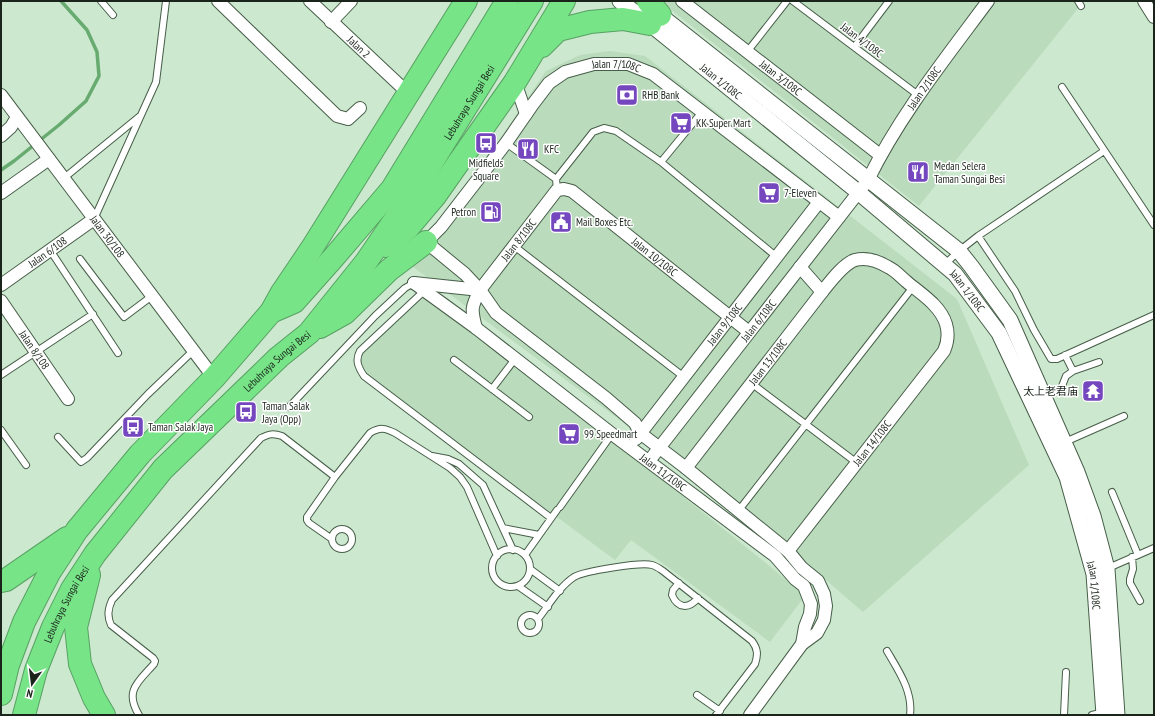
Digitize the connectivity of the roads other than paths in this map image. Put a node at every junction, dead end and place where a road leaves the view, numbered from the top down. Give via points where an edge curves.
1 (101, 1) edge
2 (166, 1) edge
3 (218, 1) edge
4 (310, 1) edge
5 (351, 1) edge
6 (466, 1) edge
7 (507, 1) edge
8 (532, 1) edge
9 (564, 1) edge
10 (620, 1) edge
11 (641, 1) edge
12 (682, 1) edge
13 (787, 1) edge
14 (794, 1) edge
15 (889, 1) edge
16 (988, 1) edge
17 (1144, 1) edge
18 (653, 13) edge
19 (113, 16) dead end
20 (1154, 17) edge
21 (331, 22) junction
22 (855, 46) junction
23 (748, 52) junction
24 (531, 56) junction
25 (515, 82) junction
26 (1062, 87) dead end
27 (408, 93) junction
28 (1, 95) edge
29 (918, 95) junction
30 (360, 108) dead end
31 (702, 112) junction
32 (142, 114) junction
33 (526, 114) junction
34 (18, 117) junction
35 (4, 131) edge
36 (506, 143) junction
37 (1104, 151) junction
38 (880, 155) junction
39 (47, 157) junction
40 (661, 162) junction
41 (64, 178) junction
42 (868, 180) junction
43 (557, 184) junction
44 (401, 192) junction
45 (858, 192) junction
46 (1, 193) edge
47 (819, 202) junction
48 (839, 217) junction
49 (94, 219) junction
50 (1154, 225) edge
51 (978, 236) junction
52 (426, 242) junction
53 (514, 246) junction
54 (50, 250) junction
55 (959, 251) junction
56 (777, 257) junction
57 (80, 259) dead end
58 (366, 262) junction
59 (944, 265) junction
60 (800, 267) junction
61 (414, 283) junction
62 (1, 285) edge
63 (913, 287) junction
64 (424, 290) junction
65 (480, 290) junction
66 (822, 292) junction
67 (152, 296) junction
68 (1, 301) edge
69 (271, 312) junction
70 (93, 314) junction
71 (1154, 315) edge
72 (730, 317) junction
73 (476, 328) junction
74 (749, 332) junction
75 (309, 333) junction
76 (194, 350) junction
77 (36, 352) junction
78 (118, 353) dead end
79 (1065, 355) junction
80 (515, 359) junction
81 (454, 360) dead end
82 (1099, 362) dead end
83 (1073, 371) junction
84 (1, 375) edge
85 (684, 377) junction
86 (214, 378) junction
87 (751, 383) junction
88 (1062, 386) dead end
89 (492, 389) junction
90 (68, 399) dead end
91 (289, 407) dead end
92 (1124, 416) dead end
93 (529, 417) dead end
94 (806, 425) junction
95 (1, 430) edge
96 (640, 433) junction
97 (612, 434) junction
98 (58, 437) dead end
99 (1064, 443) junction
100 (630, 447) junction
101 (659, 448) junction
102 (429, 456) junction
103 (649, 461) junction
104 (857, 463) junction
105 (26, 465) dead end
106 (686, 468) junction
107 (335, 478) junction
108 (1112, 492) dead end
109 (739, 510) junction
110 (551, 518) junction
111 (503, 528) junction
112 (77, 530) junction
113 (539, 535) junction
114 (332, 539) dead end
115 (1154, 548) edge
116 (514, 550) junction
117 (788, 550) junction
118 (95, 554) junction
119 (525, 555) junction
120 (497, 556) junction
121 (1135, 556) junction
122 (530, 569) junction
123 (1101, 571) junction
124 (1, 581) edge
125 (679, 583) junction
126 (518, 586) junction
127 (560, 591) junction
128 (698, 598) junction
129 (1140, 602) dead end
130 (548, 607) junction
131 (538, 618) dead end
132 (802, 644) junction
133 (887, 651) dead end
134 (1066, 672) dead end
135 (1, 694) edge
136 (697, 695) dead end
137 (718, 713) edge
138 (1106, 713) edge
139 (24, 715) edge
140 (104, 715) edge
141 (139, 715) edge
142 (750, 715) edge
143 (910, 715) edge
144 (1064, 715) edge

1 - 19 lane
2 - 32 lane via 156,82
3 - 30 street via 336,116 348,119
4 - 21 street, Jalan 2
5 - 21 street
6 - 27 highway
7 - 44 highway, Lebuhraya Sungai Besi
8 - 44 highway, Lebuhraya Sungai Besi
9 - 24 highway
10 - 18 street, Jalan 1/108C
11 - 18 street, Jalan 1/108C
12 - 23 street, Jalan 3/108C
13 - 23 lane
14 - 22 lane, Jalan 4/108C
15 - 22 lane
16 - 29 street, Jalan 2/108C
17 - 20 street
18 - 24 highway via 590,22 558,30
18 - 42 street, Jalan 1/108C
18 - 45 street, Jalan 1/108C
21 - 27 street, Jalan 2
22 - 29 lane, Jalan 4/108C
23 - 38 street, Jalan 3/108C
24 - 25 highway
25 - 33 street
25 - 58 highway via 436,196 408,228
26 - 37 lane
27 - 69 highway
28 - 34 street, Jalan 30/108
29 - 38 street, Jalan 2/108C
31 - 33 street, Jalan 7/108C via 653,74 628,64 594,64 565,72 549,83
31 - 40 lane
31 - 47 street, Jalan 7/108C
32 - 41 lane
32 - 49 lane
33 - 36 street, Jalan 7/108C
34 - 35 street via 11,127
34 - 39 street, Jalan 30/108
36 - 43 lane
36 - 52 street, Jalan 7/108C via 441,227
37 - 50 lane
37 - 51 lane
38 - 42 street, Jalan 2/108C
39 - 41 street, Jalan 30/108
39 - 46 street
40 - 43 lane via 616,131 604,128 593,132
40 - 56 lane
41 - 49 street, Jalan 30/108
42 - 45 street, Jalan 6/108C
42 - 55 street, Jalan 1/108C
43 - 53 street, Jalan 8/108C
43 - 72 street, Jalan 10/108C via 572,191
44 - 58 highway, Lebuhraya Sungai Besi
44 - 69 highway, Lebuhraya Sungai Besi via 334,257 294,302
45 - 48 street, Jalan 6/108C
45 - 59 street, Jalan 1/108C
47 - 48 street, Jalan 7/108C
47 - 56 street, Jalan 9/108C
48 - 60 street, Jalan 6/108C
49 - 54 street, Jalan 6/108
49 - 67 street, Jalan 30/108
51 - 55 lane
51 - 79 lane via 1015,291 1048,356 1054,360
52 - 65 street, Jalan 11/108C
52 - 75 highway via 389,270 345,313
53 - 65 street, Jalan 8/108C
53 - 85 lane
54 - 62 street, Jalan 6/108
54 - 70 lane
55 - 59 lane
55 - 99 street, Jalan 1/108C via 1010,320
56 - 72 street, Jalan 9/108C
57 - 67 lane via 124,317
58 - 75 highway, Lebuhraya Sungai Besi
59 - 123 street, Jalan 1/108C via 955,274 999,332 1067,477
60 - 66 street
60 - 74 street, Jalan 6/108C
61 - 64 street, Jalan 11/108C
61 - 65 street
61 - 91 lane via 375,316
63 - 66 street, Jalan 13/108C via 889,267 865,259 854,260 845,266
63 - 94 lane
63 - 104 street, Jalan 14/108C via 940,312 946,323 948,342 944,351
64 - 73 street, Jalan 11/108C
64 - 110 lane via 360,351 358,368 364,376
65 - 73 street, Jalan 8/108C via 473,303 472,313
65 - 96 street, Jalan 11/108C via 496,313 606,398 634,423
66 - 87 street, Jalan 13/108C
67 - 76 street, Jalan 30/108
68 - 77 street, Jalan 8/108
69 - 86 highway, Lebuhraya Sungai Besi
70 - 77 lane
70 - 78 lane
71 - 79 lane
72 - 74 street, Jalan 10/108C
72 - 85 street, Jalan 9/108C
73 - 80 street, Jalan 11/108C
74 - 101 street, Jalan 6/108C
75 - 118 highway, Lebuhraya Sungai Besi via 274,362 163,469
76 - 86 street, Jalan 30/108
76 - 98 lane via 81,462
77 - 84 lane
77 - 90 street, Jalan 8/108
79 - 83 lane
80 - 89 lane
80 - 97 street, Jalan 11/108C
81 - 89 lane
82 - 83 lane
83 - 88 lane via 1066,376
85 - 96 street, Jalan 9/108C
86 - 112 highway, Lebuhraya Sungai Besi via 140,454
87 - 94 lane
87 - 106 street, Jalan 13/108C
89 - 93 lane
92 - 99 lane
94 - 104 lane
94 - 109 lane
95 - 105 lane
96 - 100 street, Jalan 9/108C
96 - 101 street, Jalan 11/108C
97 - 100 street, Jalan 11/108C
97 - 110 lane
99 - 123 street, Jalan 1/108C via 1093,516
100 - 103 street, Jalan 11/108C
101 - 103 street, Jalan 6/108C
101 - 106 street, Jalan 11/108C
102 - 107 lane via 395,433 378,428 370,433
102 - 111 lane via 459,464 483,485
102 - 120 lane via 450,468 467,487
103 - 132 street, Jalan 11/108C via 775,556 804,586 811,604
104 - 117 street, Jalan 14/108C
106 - 109 street, Jalan 11/108C
107 - 114 lane via 306,517 309,523
107 - 141 lane via 282,436 267,434 112,600 108,612 111,625 155,661 135,686 132,695 133,706
108 - 121 lane
109 - 117 street, Jalan 11/108C
110 - 113 lane
111 - 113 lane
111 - 116 lane
112 - 124 highway
112 - 135 highway, Lebuhraya Sungai Besi via 49,573 24,622 8,665
113 - 119 lane
115 - 121 lane
116 - 119 lane
116 - 120 lane via 507,550
117 - 132 street, Jalan 11/108C via 802,568 818,581 826,606 824,620 817,633
118 - 139 highway, Lebuhraya Sungai Besi via 72,589 53,627 36,670
118 - 140 highway via 76,627 80,664
119 - 122 lane
120 - 126 lane via 492,567 496,579 506,586
121 - 123 lane
121 - 129 lane via 1130,583
122 - 126 lane via 524,582
122 - 127 lane
123 - 138 street, Jalan 1/108C
125 - 127 lane via 663,570 652,565 639,564 583,573 573,577
125 - 128 lane
125 - 128 lane via 672,595 678,603 692,605
126 - 130 lane
127 - 130 lane
128 - 137 lane via 752,641 757,648 755,664
130 - 131 lane
132 - 142 street, Jalan 11/108C
133 - 143 lane via 907,687
134 - 144 lane
136 - 137 lane

